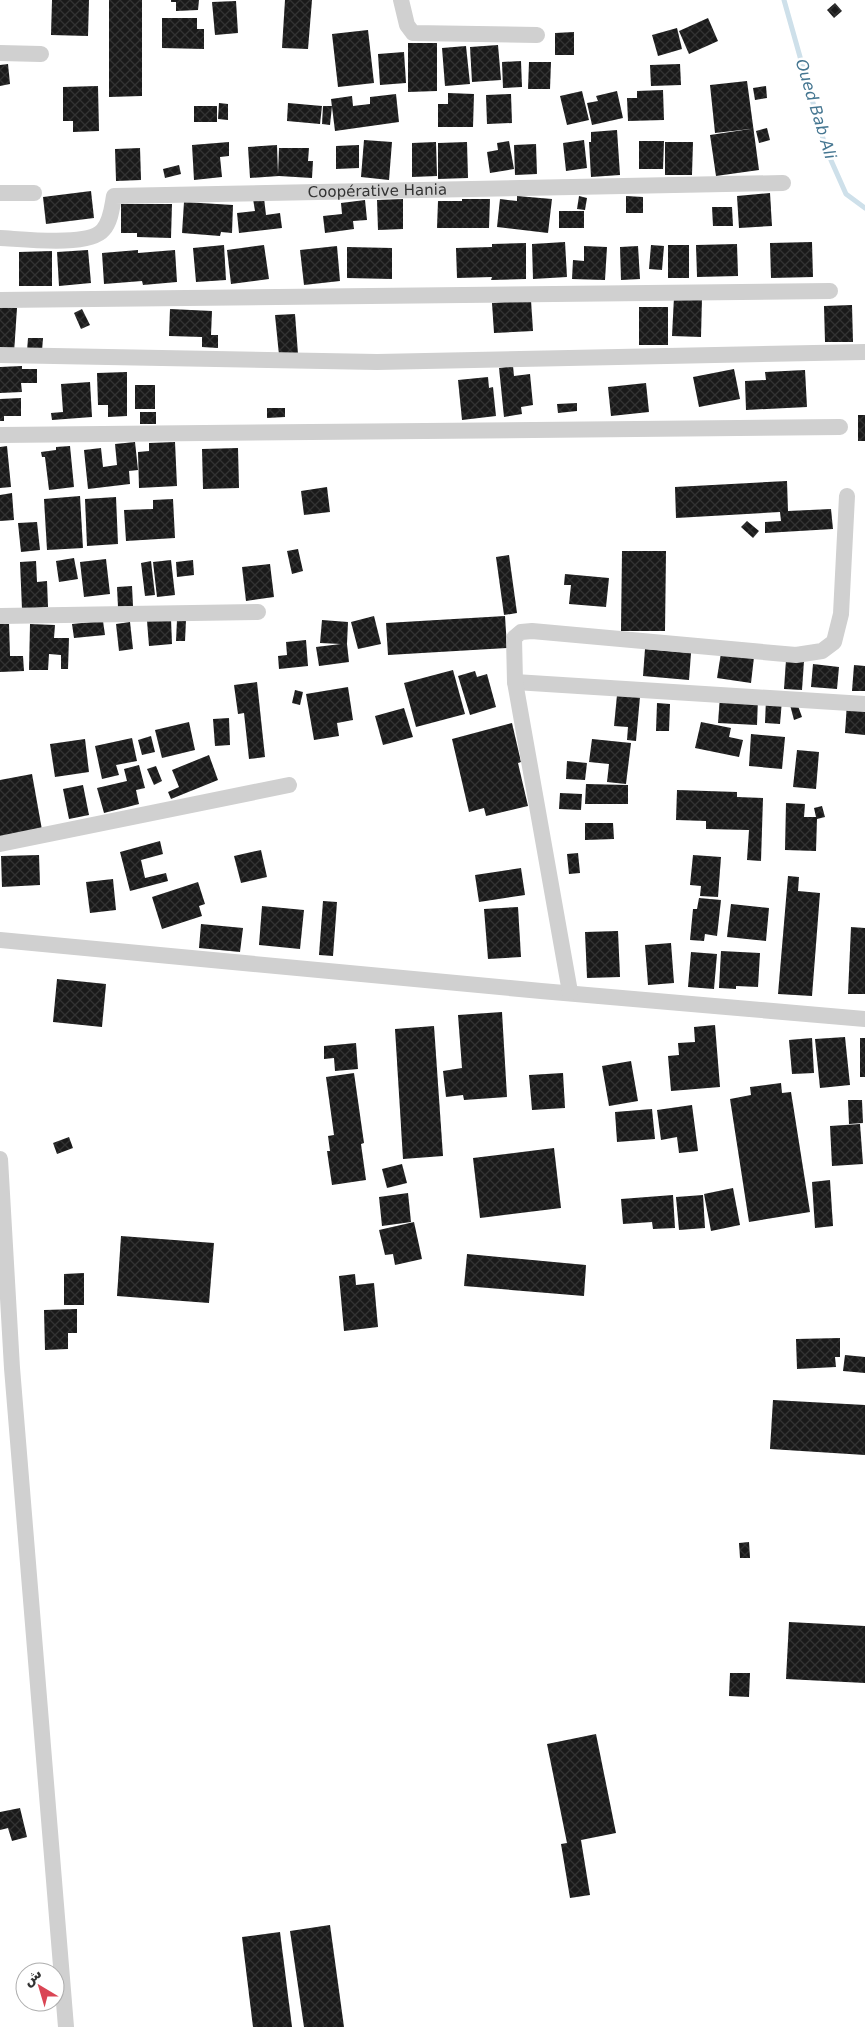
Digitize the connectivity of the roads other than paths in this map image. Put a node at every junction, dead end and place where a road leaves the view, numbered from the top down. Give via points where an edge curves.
1 (401, 0) edge
2 (537, 35) dead end
3 (0, 53) edge
4 (41, 54) dead end
5 (783, 183) dead end
6 (0, 192) edge
7 (34, 193) dead end
8 (0, 238) edge
9 (830, 291) dead end
10 (0, 300) edge
11 (865, 352) edge
12 (0, 356) edge
13 (840, 427) dead end
14 (0, 435) edge
15 (847, 496) dead end
16 (258, 612) dead end
17 (0, 616) edge
18 (515, 682) junction
19 (865, 704) edge
20 (289, 786) dead end
21 (0, 844) edge
22 (0, 940) edge
23 (570, 992) junction
24 (865, 1019) edge
25 (0, 1159) edge
26 (66, 2027) edge

1 - 2 street via 407,25 413,33
3 - 4 street
5 - 8 street, Coopérative Hania via 114,196 108,221 94,238 72,241
6 - 7 street
9 - 10 street
11 - 12 street via 377,362
13 - 14 street
15 - 18 street via 841,614 834,642 822,651 796,655 521,632 514,638
16 - 17 street
18 - 19 street
18 - 23 street
20 - 21 street
22 - 23 street
23 - 24 street
25 - 26 street via 12,1368

